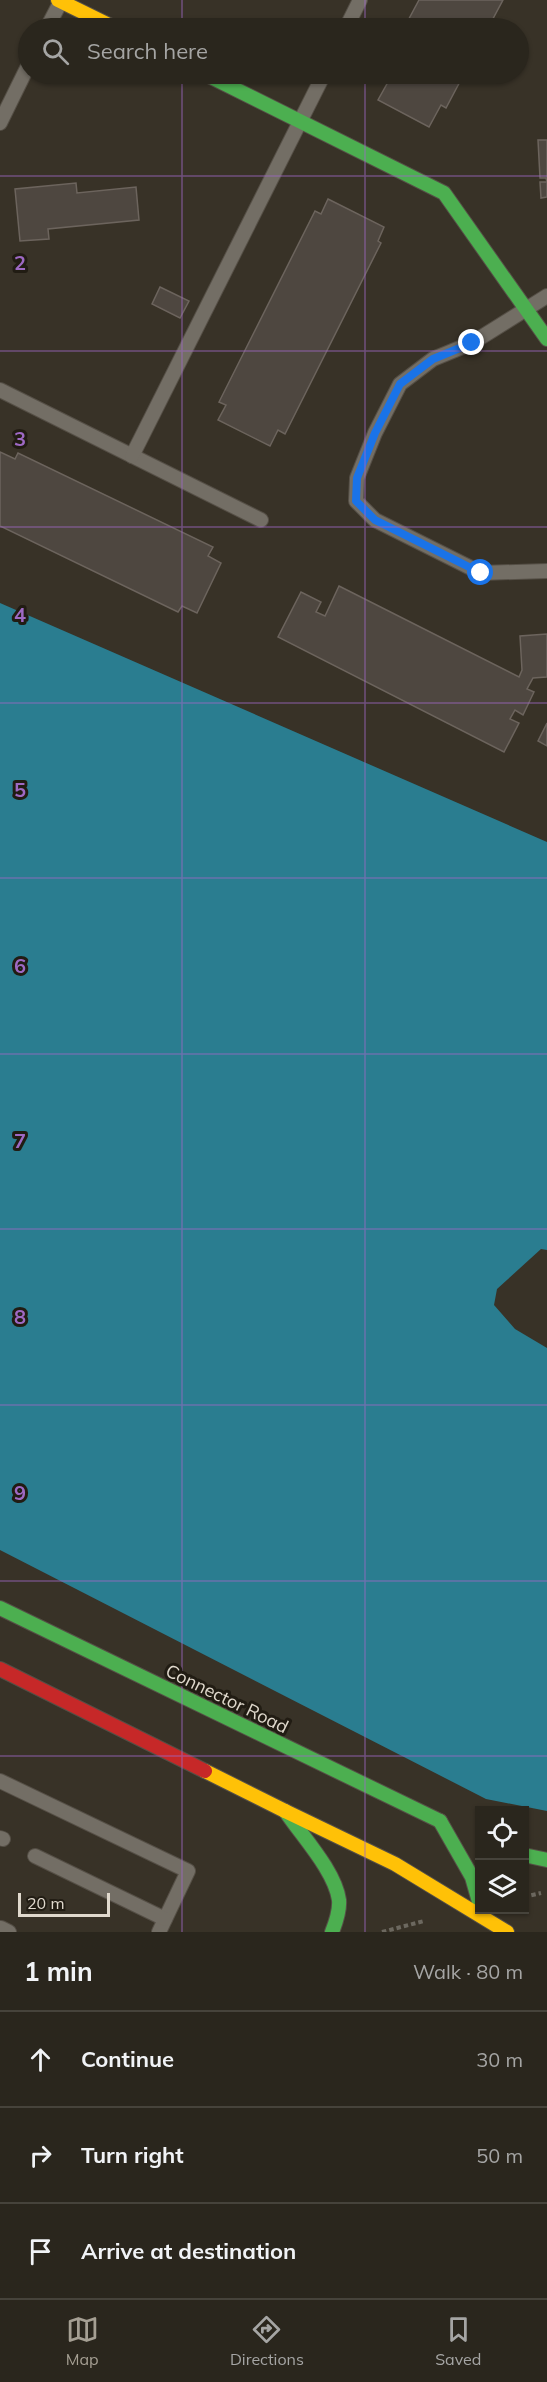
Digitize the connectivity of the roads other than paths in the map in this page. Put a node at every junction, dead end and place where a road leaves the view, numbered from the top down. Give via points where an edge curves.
1 (60, 0) edge
2 (360, 0) edge
3 (52, 18) edge
4 (95, 18) edge
5 (351, 18) edge
6 (19, 84) edge
7 (225, 84) edge
8 (319, 84) edge
9 (301, 121) junction
10 (0, 123) edge
11 (547, 296) edge
12 (526, 309) junction
13 (547, 339) edge
14 (0, 390) edge
15 (132, 456) junction
16 (261, 520) dead end
17 (547, 571) edge
18 (0, 1608) edge
19 (0, 1669) edge
20 (0, 1780) edge
21 (285, 1811) junction
22 (440, 1821) junction
23 (460, 1830) dead end
24 (35, 1856) dead end
25 (529, 1857) edge
26 (547, 1860) edge
27 (475, 1888) edge
28 (475, 1907) edge
29 (481, 1914) edge
30 (486, 1914) edge
31 (162, 1926) edge
32 (332, 1932) edge
33 (479, 1932) edge
34 (507, 1932) edge

1 - 3 lane
1 - 4 main road
2 - 5 lane
6 - 10 lane
7 - 9 main road
8 - 9 lane
9 - 12 main road via 444,193
9 - 15 lane
11 - 12 lane
12 - 13 main road
12 - 17 lane via 472,343 433,359 400,384 357,478 356,501 375,520 481,573
14 - 15 lane
15 - 16 lane
18 - 22 main road, Connector Road
19 - 21 main road
20 - 31 lane via 188,1871
21 - 28 main road
21 - 32 main road via 330,1877 339,1899
22 - 23 main road, Connector Road
22 - 27 main road
24 - 31 lane
25 - 26 main road
29 - 33 main road
30 - 34 main road

